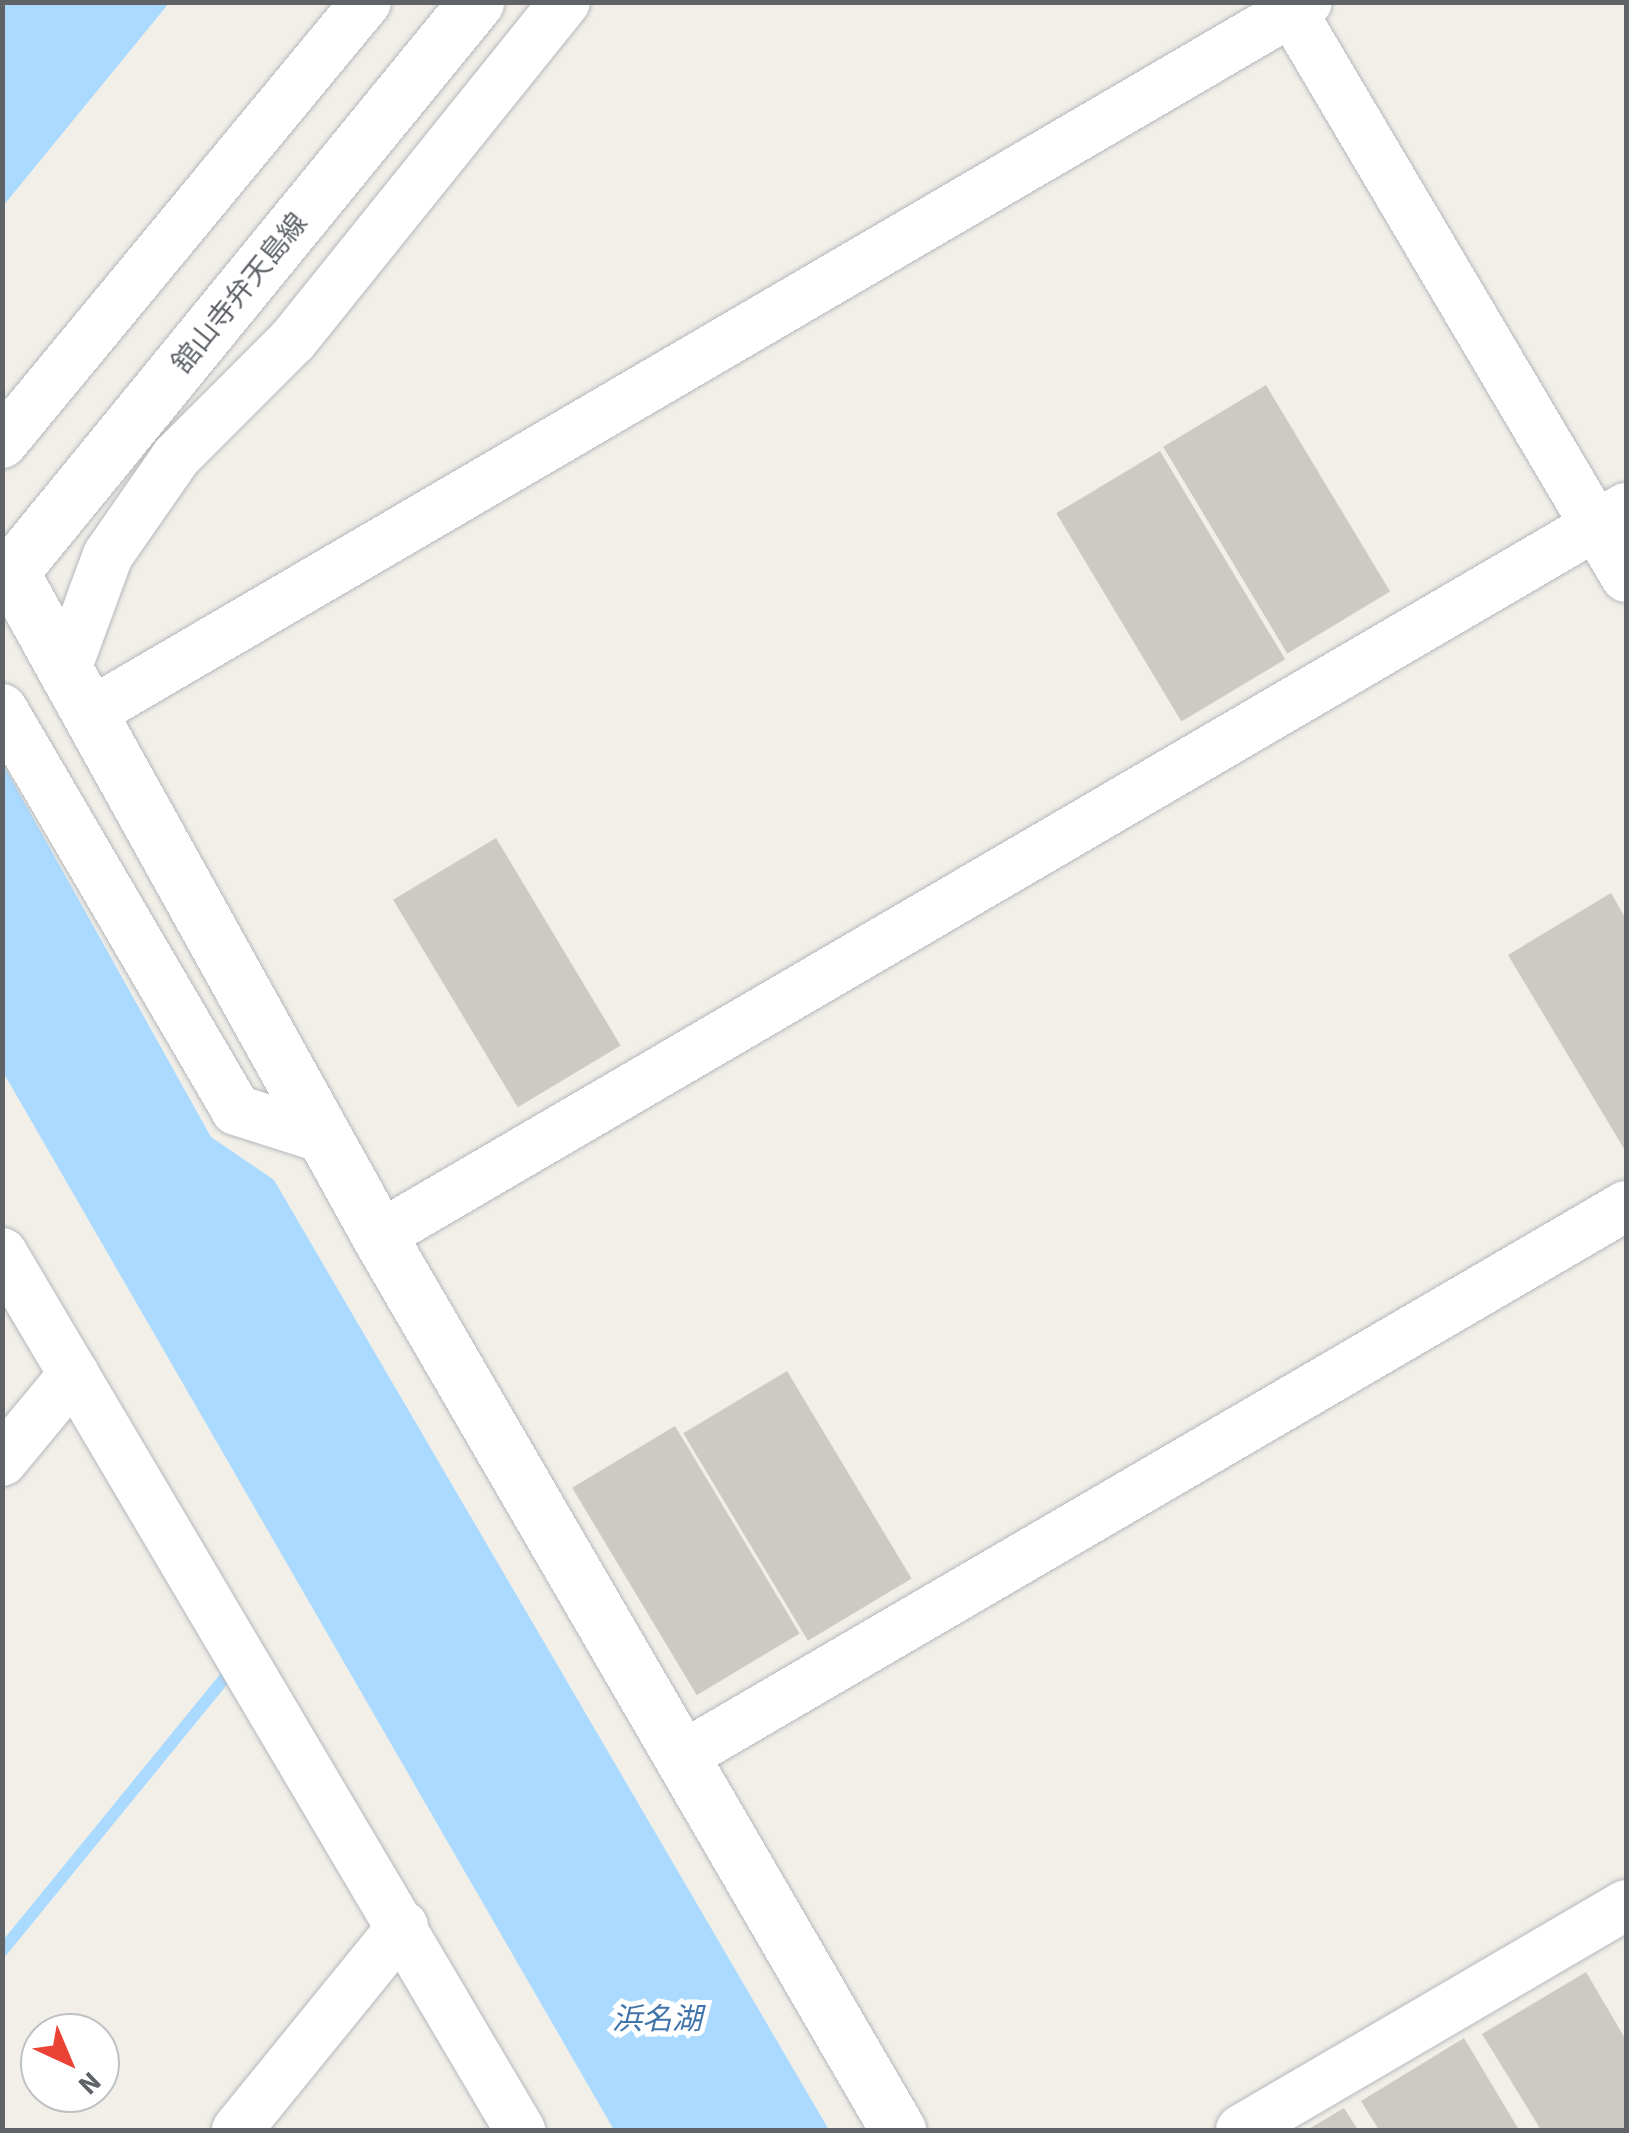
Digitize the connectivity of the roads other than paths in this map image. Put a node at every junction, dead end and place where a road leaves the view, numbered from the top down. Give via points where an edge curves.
1 (366, 2) edge
2 (476, 2) edge
3 (565, 2) edge
4 (1295, 6) edge
5 (2, 443) edge
6 (1612, 517) edge
7 (1626, 577) edge
8 (7, 578) edge
9 (78, 691) junction
10 (2, 709) edge
11 (327, 1139) junction
12 (1626, 1206) edge
13 (378, 1236) junction
14 (2, 1253) edge
15 (74, 1374) junction
16 (2, 1461) edge
17 (681, 1757) junction
18 (1626, 1905) edge
19 (404, 1926) junction
20 (236, 2130) edge
21 (520, 2130) edge
22 (898, 2130) edge
23 (1242, 2130) edge

1 - 5 street
2 - 8 street, 舘山寺弁天島線
3 - 9 street via 293,340 176,457 108,556
4 - 6 street
4 - 9 street
6 - 7 street
6 - 13 street
8 - 9 street
9 - 11 street
10 - 11 street via 236,1110
11 - 13 street
12 - 17 street
13 - 17 street
14 - 15 street
15 - 16 street
15 - 19 street
17 - 22 street
18 - 23 street
19 - 20 street
19 - 21 street

